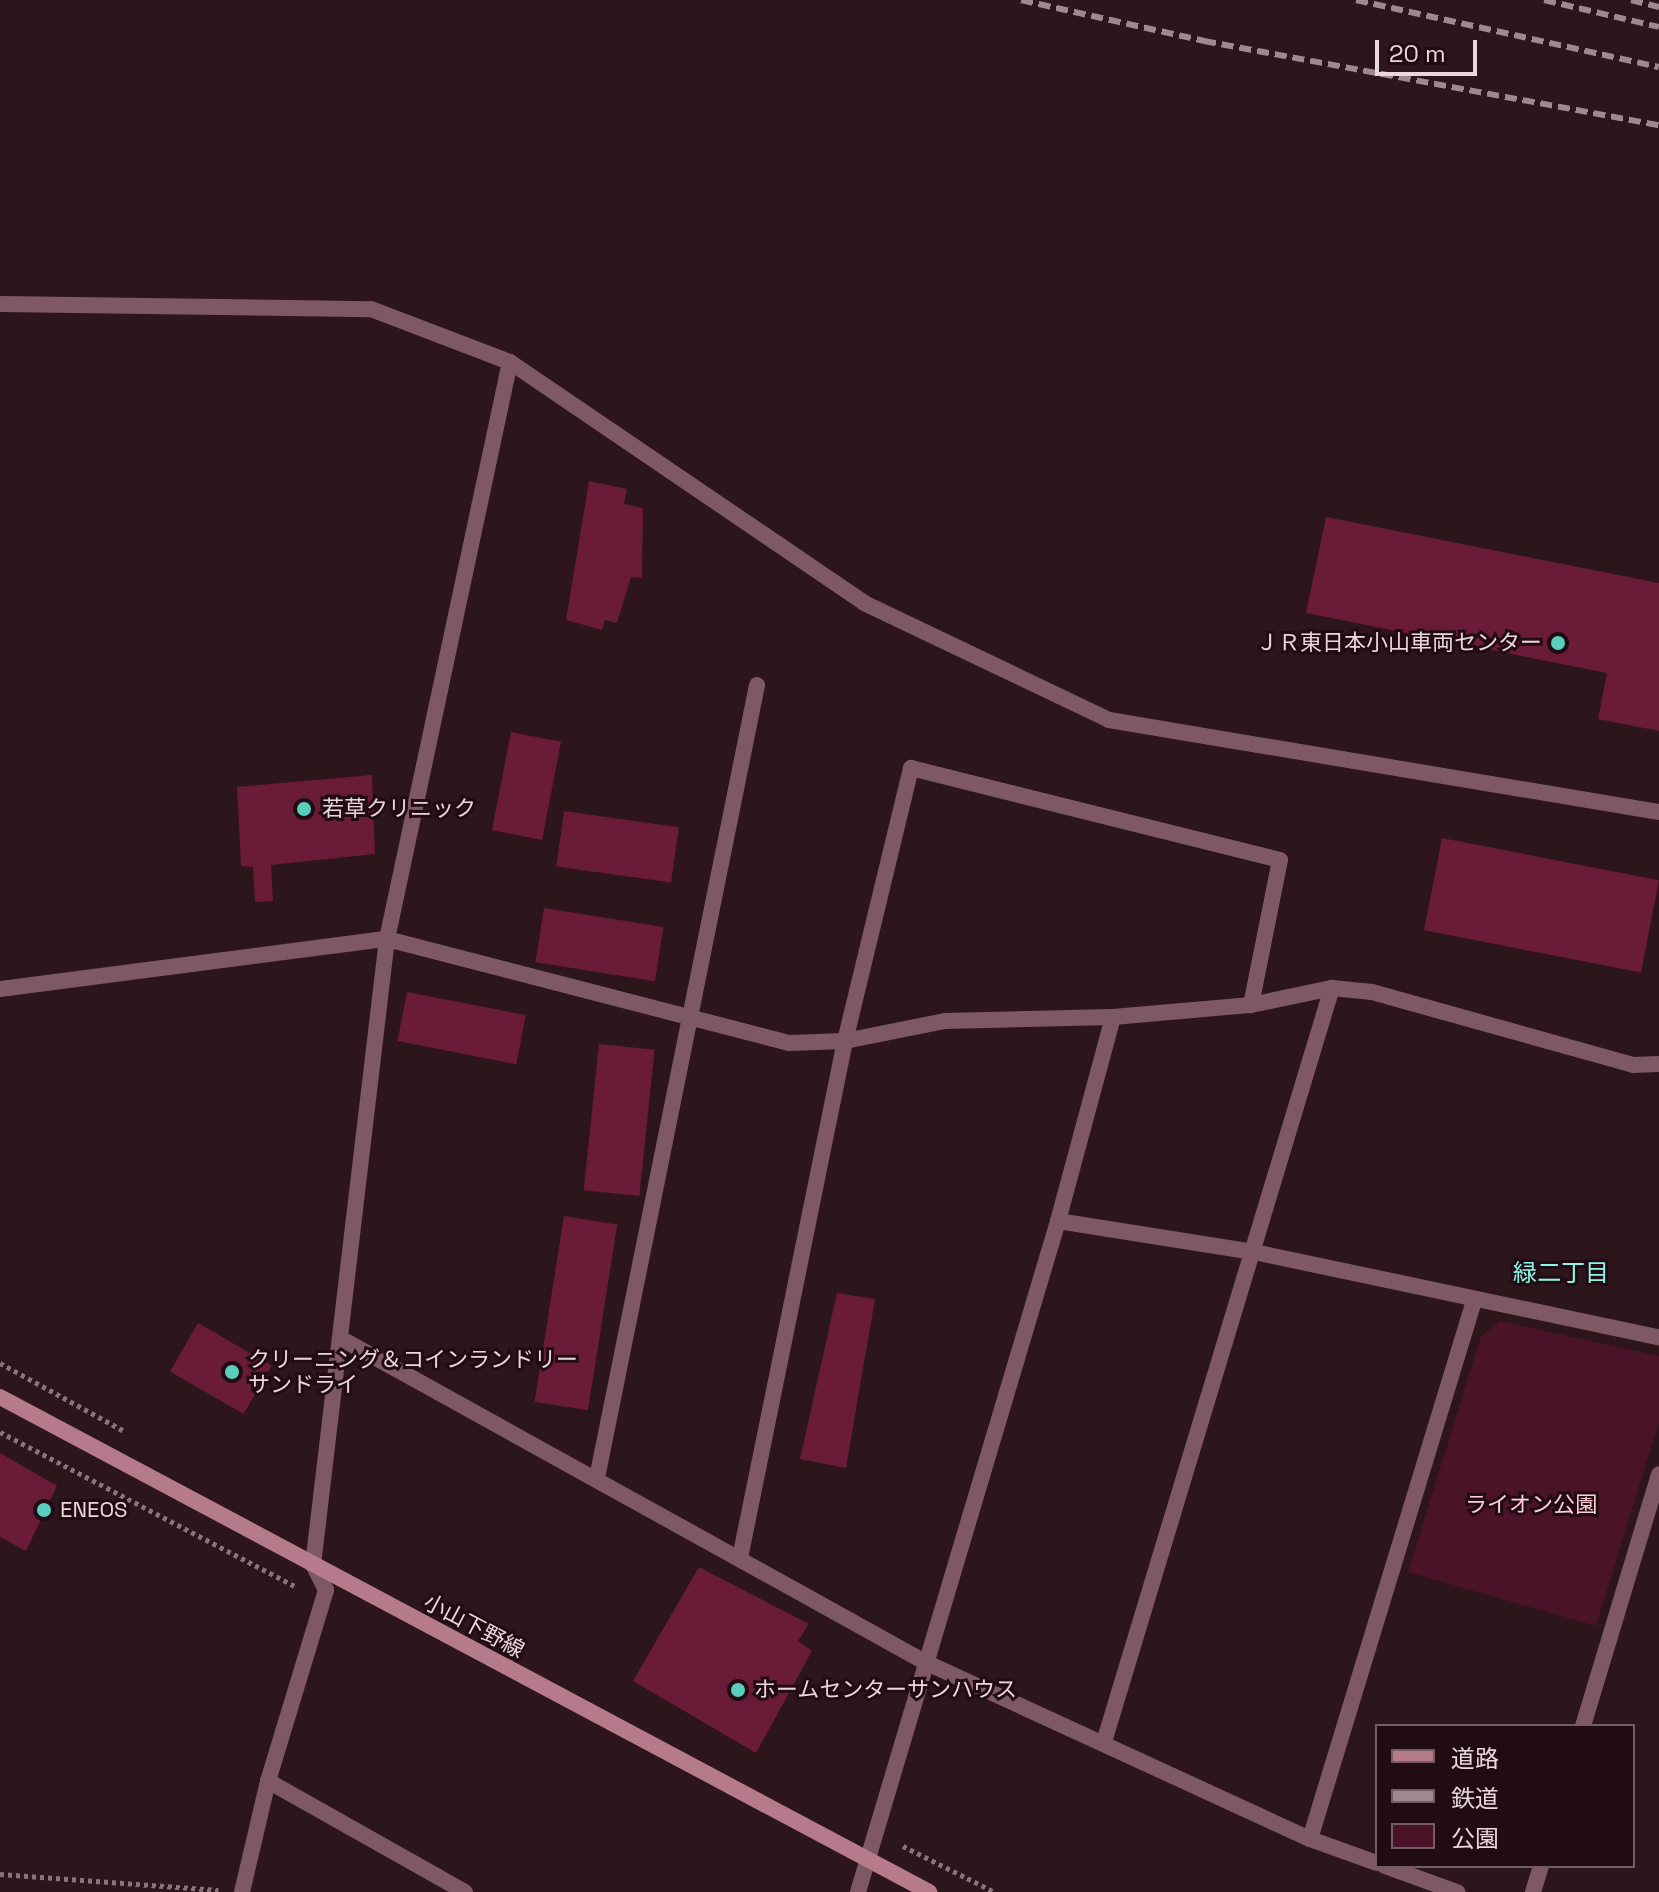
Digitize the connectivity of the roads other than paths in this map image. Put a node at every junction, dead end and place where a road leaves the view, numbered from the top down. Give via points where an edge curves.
1 (0, 304) edge
2 (510, 362) junction
3 (757, 685) dead end
4 (1659, 812) edge
5 (387, 939) junction
6 (1332, 988) junction
7 (0, 989) edge
8 (1251, 1005) junction
9 (1113, 1017) junction
10 (689, 1020) junction
11 (845, 1041) junction
12 (1659, 1064) edge
13 (1058, 1221) junction
14 (1254, 1252) junction
15 (1474, 1301) junction
16 (1659, 1337) edge
17 (340, 1338) junction
18 (0, 1397) edge
19 (1659, 1474) edge
20 (597, 1478) junction
21 (740, 1558) junction
22 (313, 1565) junction
23 (925, 1662) junction
24 (1584, 1724) edge
25 (1104, 1742) junction
26 (268, 1781) junction
27 (1310, 1839) junction
28 (868, 1860) junction
29 (1375, 1862) edge
30 (1391, 1868) edge
31 (1540, 1868) edge
32 (440, 1886) edge
33 (242, 1892) edge
34 (465, 1892) edge
35 (858, 1892) edge
36 (929, 1892) edge
37 (1457, 1892) edge
38 (1533, 1892) edge

1 - 2 street via 371,309
2 - 4 street via 864,603 1109,720
2 - 5 street
3 - 10 street
5 - 7 street
5 - 10 street
5 - 17 street
6 - 8 street
6 - 12 street via 1372,992 1633,1065
6 - 14 street
8 - 9 street
8 - 11 street via 1280,860 911,768
9 - 11 street via 945,1021
9 - 13 street
10 - 11 street via 789,1043
10 - 20 street
11 - 21 street
13 - 14 street
13 - 23 street
14 - 15 street
14 - 25 street
15 - 16 street
15 - 27 street
17 - 20 street
17 - 22 street
18 - 22 main road, 小山下野線
19 - 24 street
20 - 21 street
21 - 23 street
22 - 26 street via 326,1590
22 - 28 main road, 小山下野線
23 - 25 street
23 - 28 street
25 - 27 street
26 - 32 street
26 - 33 street
27 - 29 street
28 - 35 street
28 - 36 main road, 小山下野線
30 - 37 street
31 - 38 street
32 - 34 street

